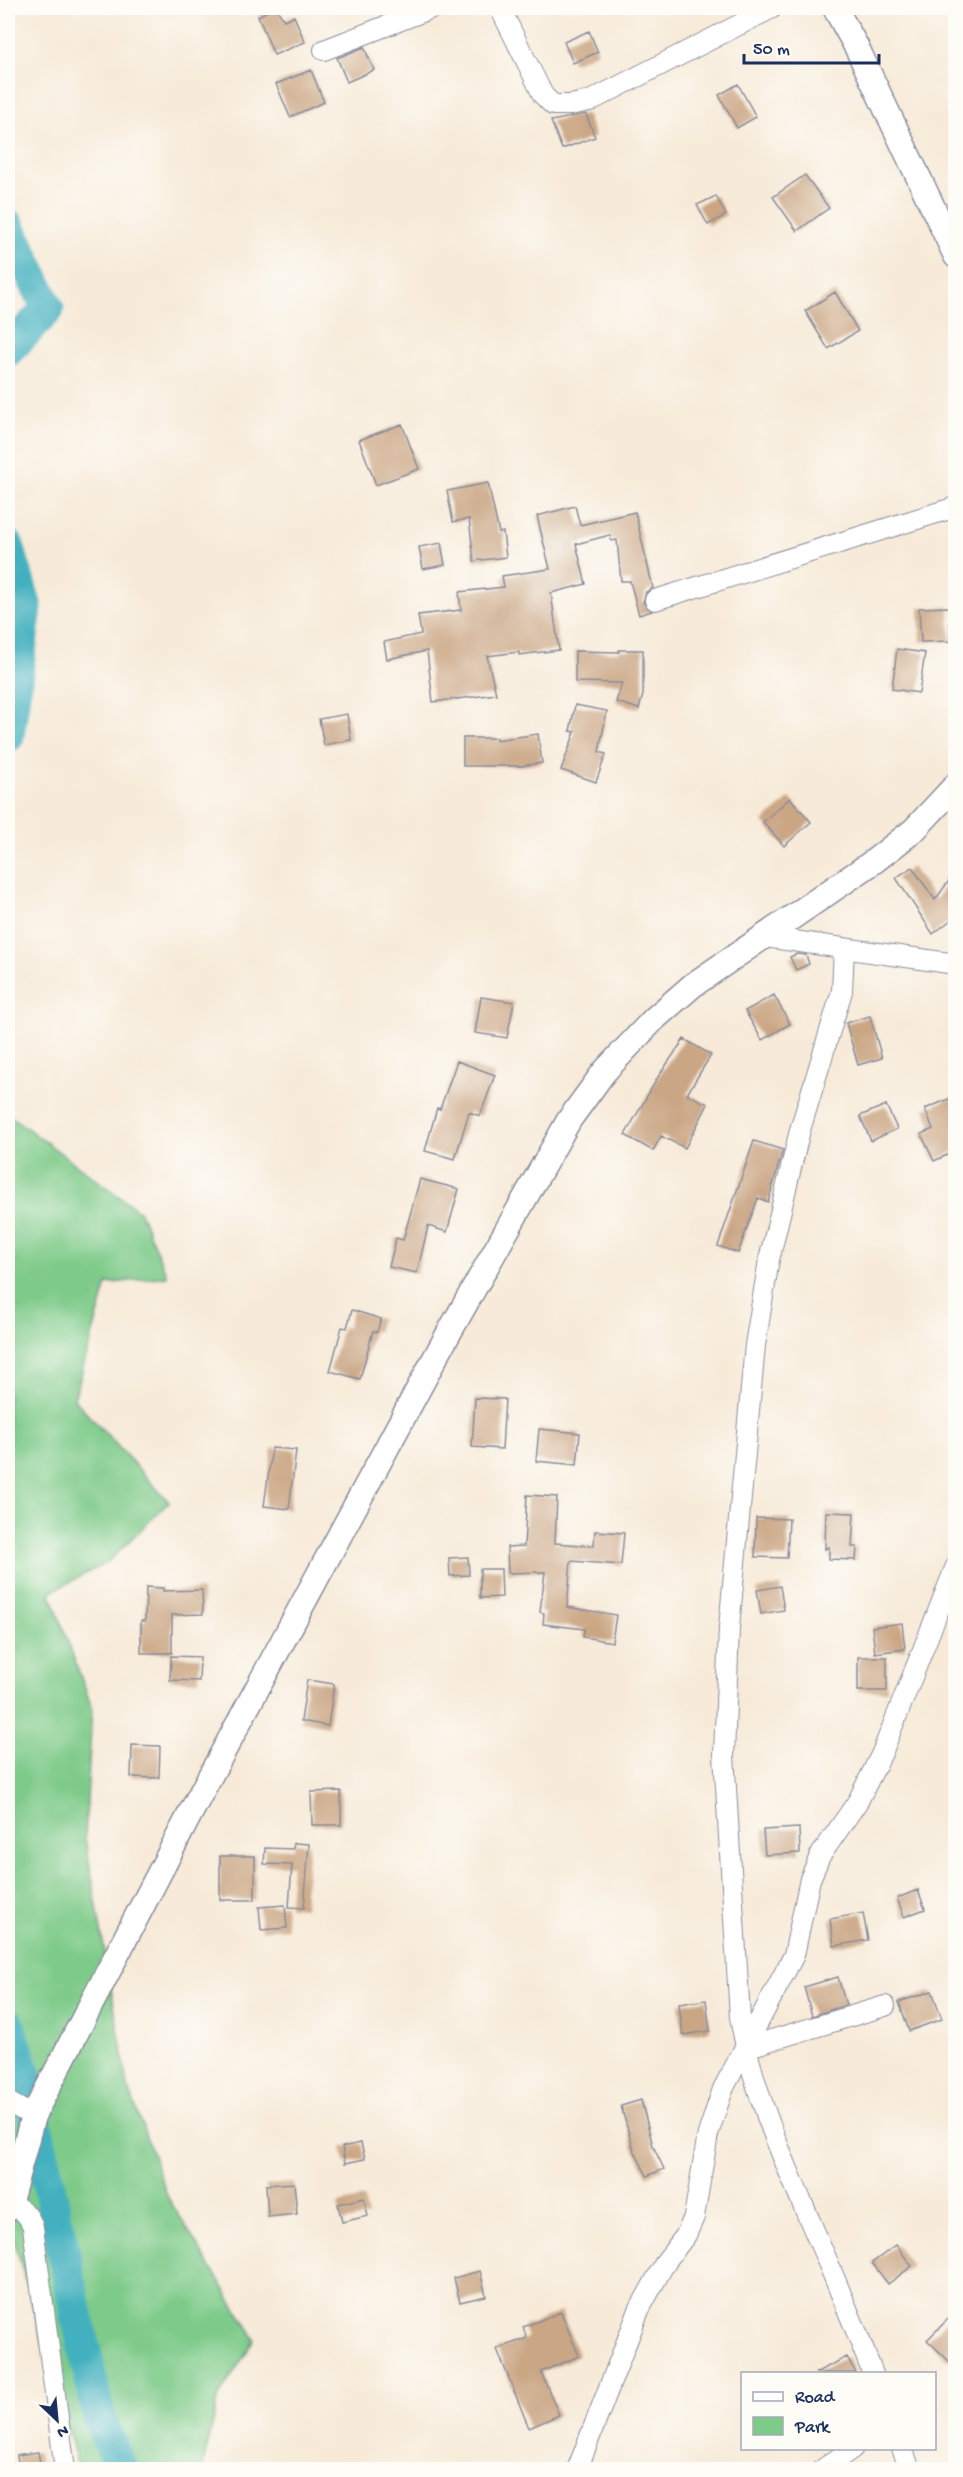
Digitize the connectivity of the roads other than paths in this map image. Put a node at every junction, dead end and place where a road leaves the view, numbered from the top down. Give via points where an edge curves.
1 (432, 8) edge
2 (500, 8) edge
3 (772, 8) edge
4 (835, 8) edge
5 (324, 50) dead end
6 (956, 256) edge
7 (956, 507) edge
8 (655, 600) dead end
9 (956, 785) edge
10 (765, 937) junction
11 (844, 948) junction
12 (956, 964) edge
13 (956, 1566) edge
14 (885, 2006) dead end
15 (745, 2048) junction
16 (8, 2102) edge
17 (33, 2116) junction
18 (8, 2206) edge
19 (873, 2372) edge
20 (850, 2450) edge
21 (903, 2450) edge
22 (65, 2469) edge
23 (577, 2469) edge
24 (822, 2469) edge
25 (910, 2469) edge

1 - 5 street
2 - 3 street via 543,95 554,105 590,101
4 - 6 main road
7 - 8 street
9 - 10 main road via 914,830
10 - 11 street
10 - 17 main road via 693,985 654,1019 604,1072 569,1120 441,1347 202,1791
11 - 12 street
11 - 15 street via 842,991 800,1130 768,1260 755,1345 734,1570 724,1755
13 - 15 street via 882,1753 858,1801 820,1856 794,1955
14 - 15 street
15 - 19 street via 777,2146
15 - 23 street via 723,2089 708,2134 694,2217 639,2310
16 - 17 street
17 - 18 main road
18 - 22 street via 22,2209 33,2227
20 - 24 street
21 - 25 street

